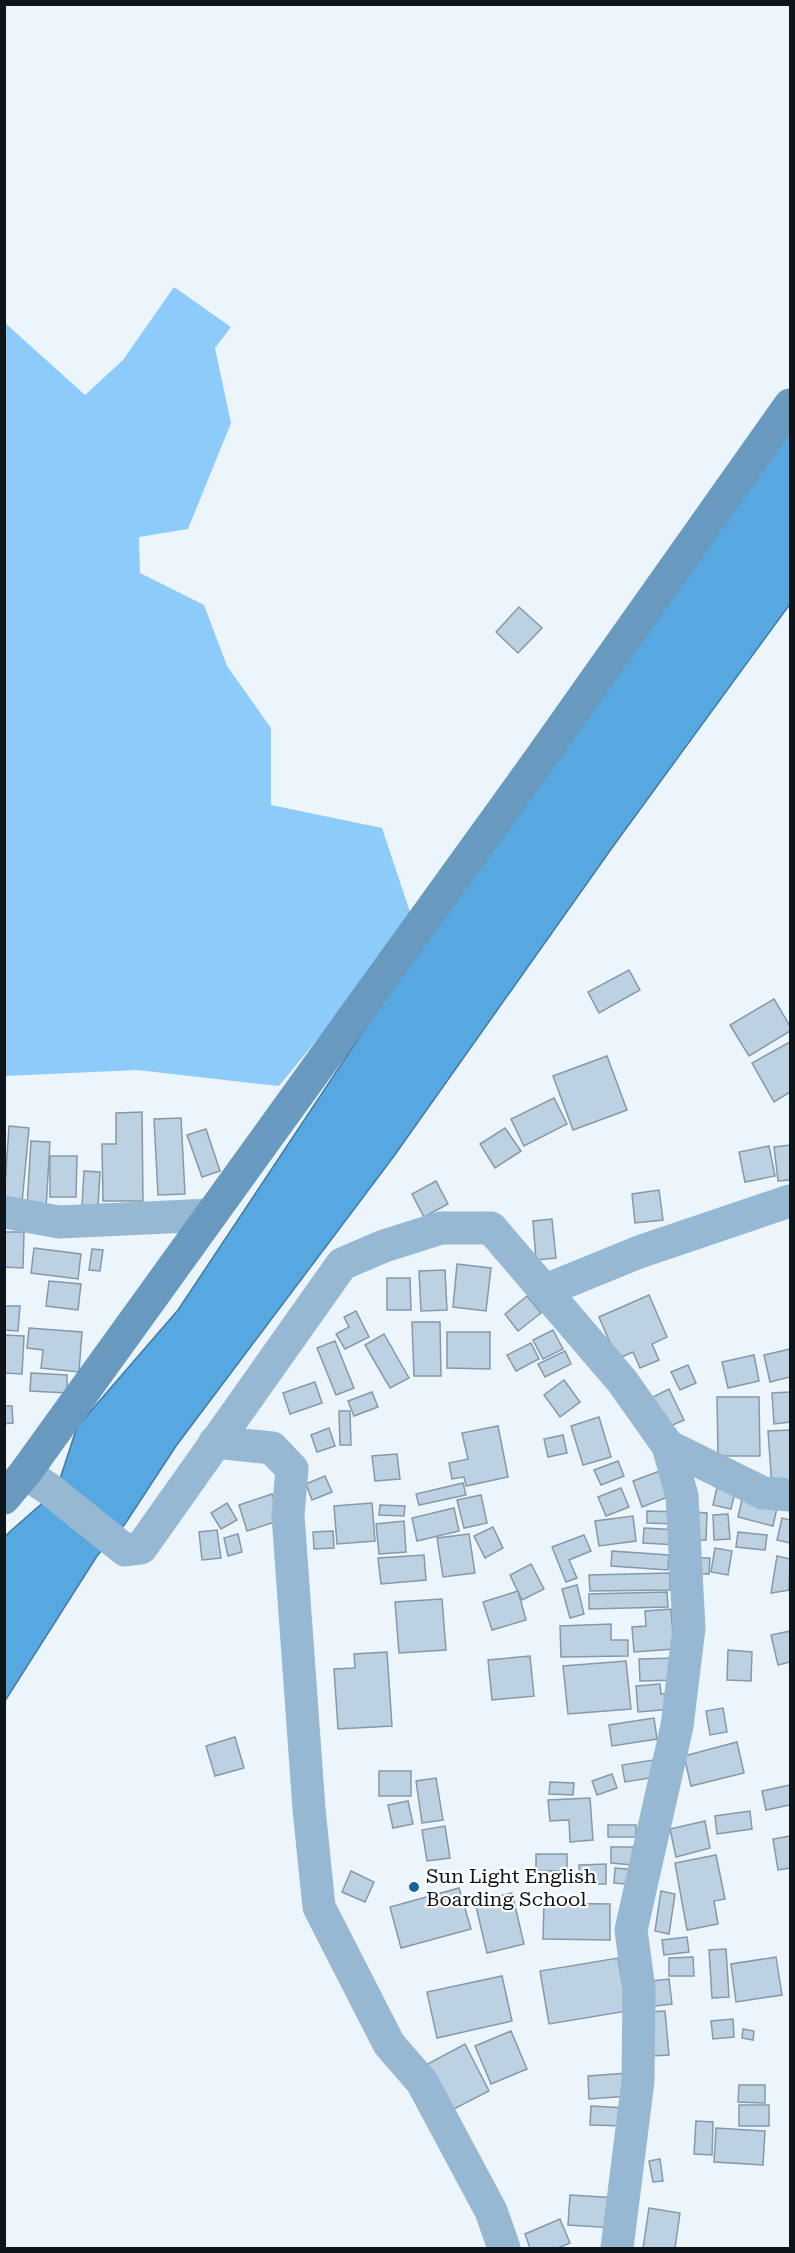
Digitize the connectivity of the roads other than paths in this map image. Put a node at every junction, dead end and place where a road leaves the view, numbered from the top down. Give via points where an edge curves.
1 (790, 405) edge
2 (790, 1201) edge
3 (4, 1212) edge
4 (211, 1215) junction
5 (546, 1290) junction
6 (215, 1442) junction
7 (668, 1446) junction
8 (37, 1481) junction
9 (790, 1495) edge
10 (4, 1498) edge
11 (504, 2248) edge
12 (616, 2248) edge

1 - 4 main road
2 - 5 street via 639,1252
3 - 4 street via 59,1222
4 - 8 main road
5 - 6 street via 491,1228 441,1228 342,1264
5 - 7 street via 622,1381
6 - 8 street via 141,1548 124,1550
6 - 11 street via 272,1448 292,1468 288,1515 319,1907 388,2044 422,2082 491,2211
7 - 9 street via 763,1493
7 - 12 street via 682,1496 689,1628 677,1726 631,1930 639,1989 638,2081
8 - 10 main road

